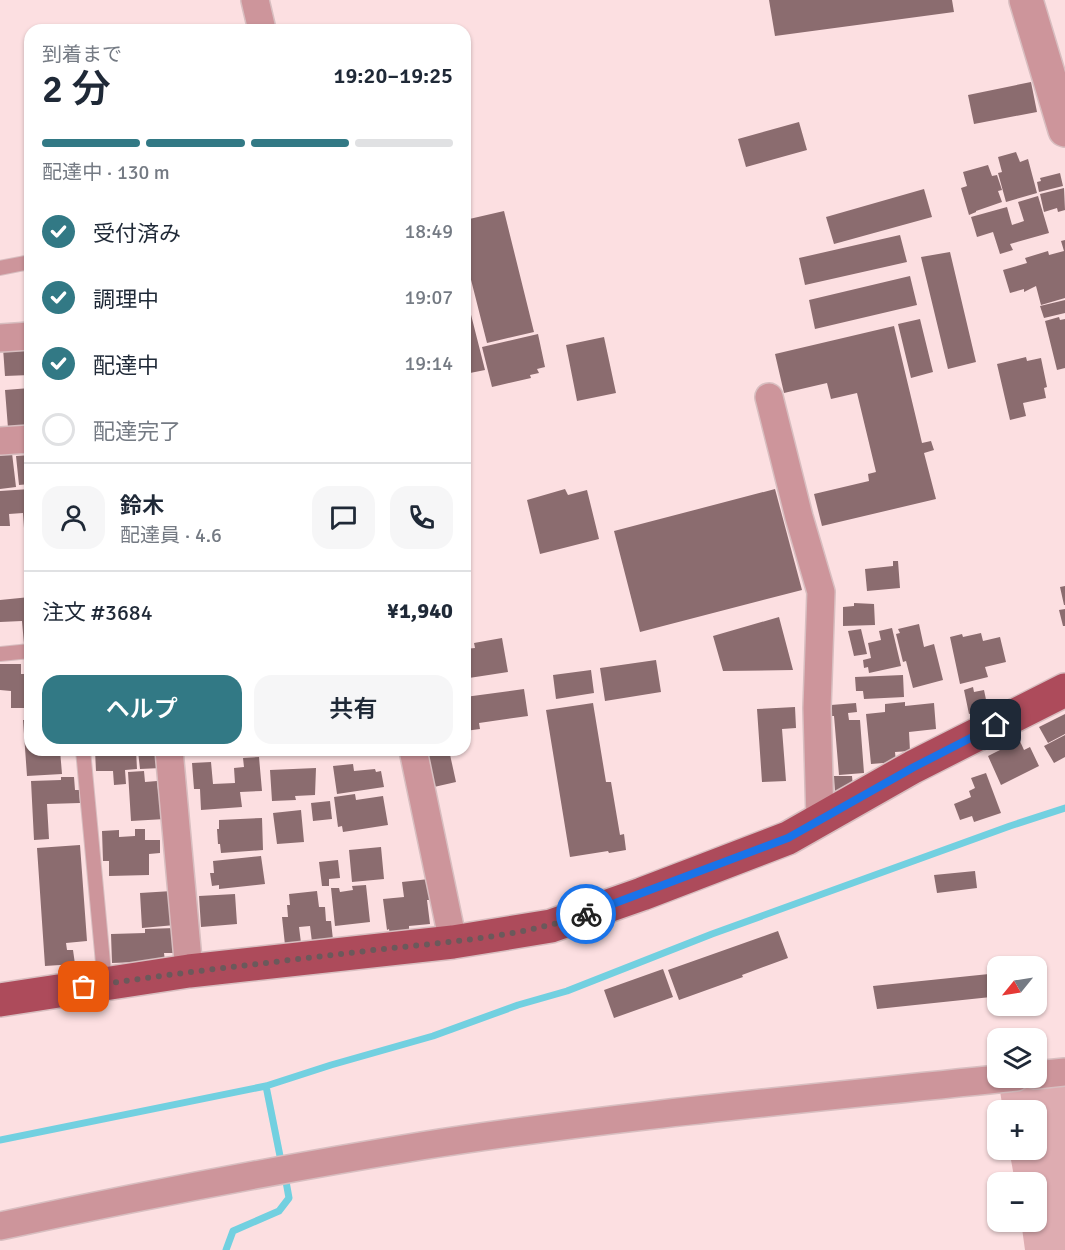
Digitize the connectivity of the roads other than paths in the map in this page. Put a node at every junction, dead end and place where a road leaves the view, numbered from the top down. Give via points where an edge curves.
1 (255, 0) edge
2 (1026, 0) edge
3 (261, 24) edge
4 (1065, 130) edge
5 (24, 263) edge
6 (0, 268) edge
7 (24, 336) edge
8 (0, 338) edge
9 (769, 397) dead end
10 (24, 439) edge
11 (0, 441) edge
12 (24, 652) edge
13 (0, 654) edge
14 (1065, 690) edge
15 (84, 756) edge
16 (170, 756) edge
17 (414, 756) edge
18 (820, 820) junction
19 (453, 942) junction
20 (189, 971) junction
21 (105, 984) junction
22 (0, 1000) edge
23 (1065, 1072) edge
24 (1047, 1074) edge
25 (987, 1080) edge
26 (0, 1226) edge

1 - 3 street
2 - 4 street
5 - 6 lane
7 - 8 street
9 - 18 street via 821,592
10 - 11 street
12 - 13 lane
14 - 18 main road
15 - 21 lane
16 - 20 street
17 - 19 street
18 - 19 main road via 788,838 551,926
19 - 20 main road
20 - 21 main road
21 - 22 main road
23 - 24 street
25 - 26 street via 630,1118 422,1146 152,1194

